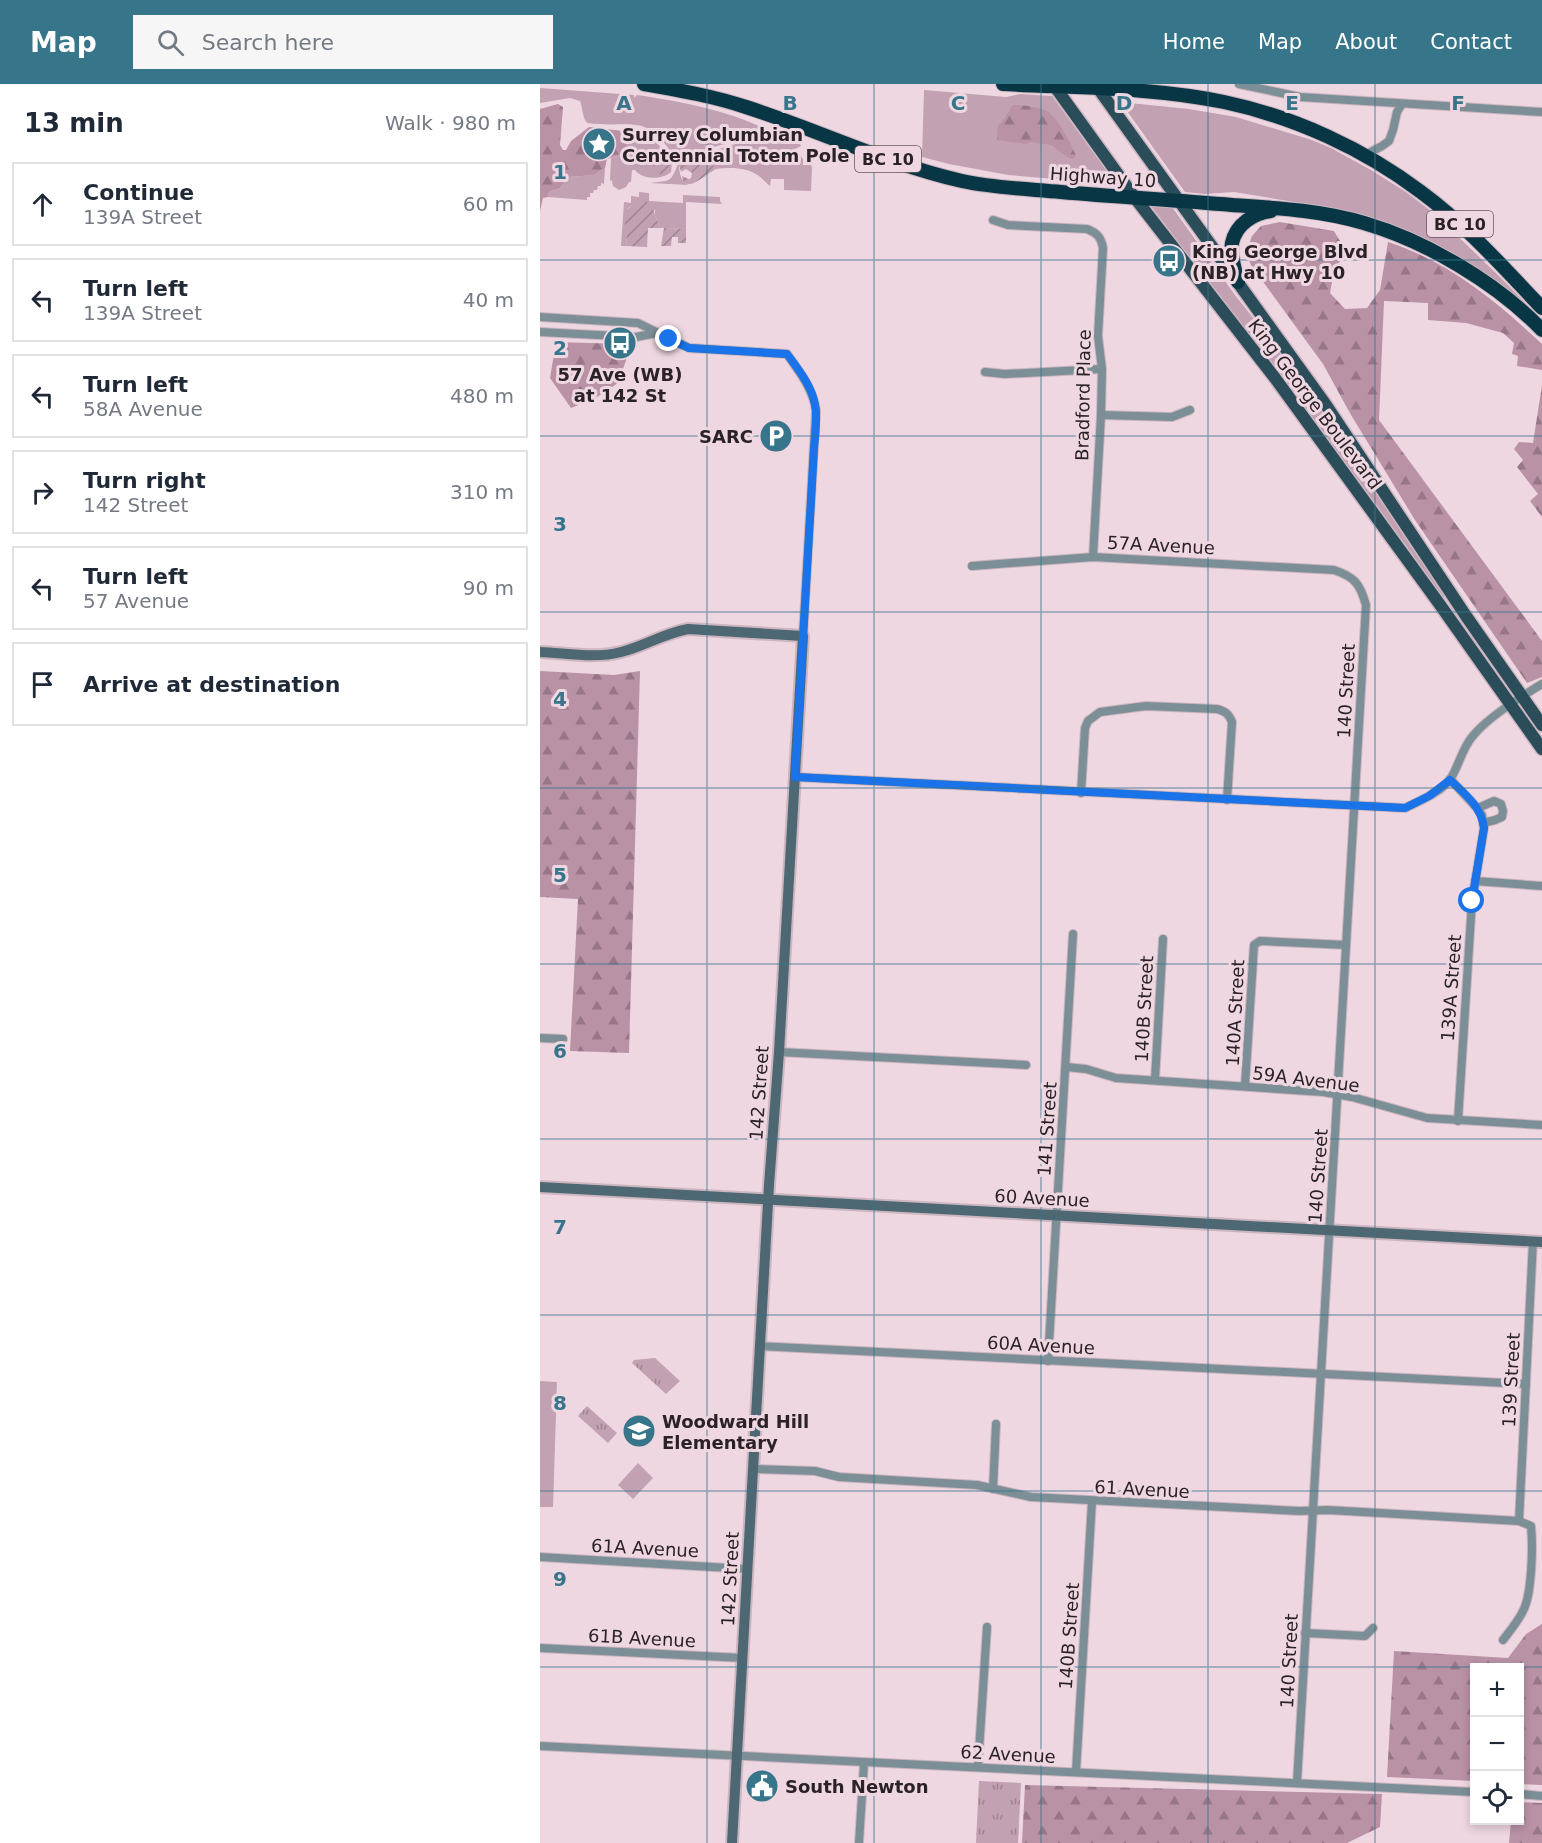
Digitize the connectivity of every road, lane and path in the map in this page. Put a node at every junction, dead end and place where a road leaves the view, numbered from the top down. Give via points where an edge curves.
1 (644, 84) edge
2 (1003, 84) edge
3 (1239, 84) edge
4 (1054, 85) edge
5 (1097, 86) edge
6 (1402, 104) junction
7 (1542, 112) edge
8 (1365, 155) junction
9 (1135, 198) junction
10 (1180, 201) junction
11 (1283, 208) junction
12 (993, 220) dead end
13 (1238, 282) junction
14 (1542, 308) edge
15 (540, 318) edge
16 (1542, 330) edge
17 (540, 332) edge
18 (657, 333) junction
19 (1102, 369) junction
20 (985, 372) dead end
21 (1191, 410) dead end
22 (1101, 415) junction
23 (1093, 557) junction
24 (972, 566) dead end
25 (1348, 575) joint
26 (803, 636) junction
27 (540, 652) edge
28 (1542, 684) edge
29 (1522, 698) junction
30 (1511, 705) junction
31 (1542, 725) edge
32 (1542, 749) edge
33 (795, 777) junction
34 (1450, 780) junction
35 (1081, 793) junction
36 (1227, 800) junction
37 (1355, 806) junction
38 (1478, 808) junction
39 (1483, 823) junction
40 (1475, 881) junction
41 (1542, 885) edge
42 (1073, 934) dead end
43 (1163, 939) dead end
44 (1346, 945) junction
45 (540, 1038) edge
46 (563, 1039) dead end
47 (779, 1052) junction
48 (1026, 1065) dead end
49 (1066, 1067) junction
50 (1155, 1080) junction
51 (1245, 1086) junction
52 (1338, 1095) junction
53 (1458, 1120) junction
54 (1542, 1125) edge
55 (540, 1187) edge
56 (768, 1199) junction
57 (1056, 1215) junction
58 (1330, 1230) junction
59 (1538, 1241) edge
60 (759, 1346) junction
61 (1048, 1361) junction
62 (1321, 1374) junction
63 (1526, 1384) junction
64 (996, 1424) dead end
65 (753, 1469) junction
66 (993, 1489) junction
67 (1092, 1501) junction
68 (1314, 1511) junction
69 (1519, 1521) junction
70 (540, 1557) edge
71 (747, 1569) junction
72 (987, 1627) dead end
73 (1373, 1628) dead end
74 (1305, 1633) junction
75 (1503, 1641) dead end
76 (540, 1648) edge
77 (742, 1658) junction
78 (540, 1746) edge
79 (737, 1756) junction
80 (864, 1763) junction
81 (978, 1767) junction
82 (1076, 1772) junction
83 (1297, 1784) junction
84 (1470, 1792) edge
85 (1524, 1794) edge
86 (1542, 1796) edge
87 (732, 1843) edge
88 (859, 1843) edge

1 - 9 highway, Highway 10 / BC 10 via 744,106 904,165 965,182
2 - 4 highway, BC 10
3 - 6 street via 1300,97
4 - 5 highway, BC 10
4 - 9 main road, King George Boulevard
5 - 8 highway, BC 10 via 1225,102 1317,131
5 - 10 main road, King George Boulevard
6 - 7 street
6 - 8 street via 1389,141
8 - 14 highway, BC 10 via 1449,214
9 - 10 highway, Highway 10 / BC 10
9 - 30 main road, King George Boulevard via 1275,378
10 - 11 highway, Highway 10 / BC 10
10 - 13 main road, King George Boulevard
11 - 13 highway via 1248,219 1236,232 1232,244
11 - 16 highway, Highway 10 / BC 10 via 1365,223 1406,238 1453,261
12 - 19 street, Bradford Place via 1008,225 1087,229 1099,236 1103,248 1098,336
13 - 29 main road, King George Boulevard via 1326,405
15 - 18 street via 638,323
17 - 18 street via 636,337
18 - 26 street, 142 Street via 689,348 787,354 812,395 816,411
19 - 20 street
19 - 22 street, Bradford Place
21 - 22 street via 1172,417
22 - 23 street, Bradford Place
23 - 24 street, 57A Avenue
23 - 25 street, 57A Avenue via 1334,570
25 - 37 street, 140 Street via 1359,587 1366,605
26 - 27 street via 688,629 605,656
26 - 33 street, 142 Street
28 - 29 street
29 - 30 street
29 - 31 main road, King George Boulevard
30 - 32 main road, King George Boulevard
30 - 34 street via 1472,736
33 - 35 street
33 - 47 street, 142 Street
34 - 37 street via 1405,808
34 - 38 street, 139A Street
35 - 36 street
35 - 36 street via 1085,728 1093,716 1146,706 1217,709 1225,711 1232,722
36 - 37 street
37 - 44 street, 140 Street
38 - 39 street, 139A Street
38 - 39 street via 1494,801 1501,804 1502,817
39 - 40 street, 139A Street
40 - 41 street
40 - 53 street, 139A Street
42 - 49 street, 141 Street
43 - 50 street, 140B Street
44 - 51 street, 140A Street via 1256,942
44 - 52 street, 140 Street
45 - 46 street
47 - 48 street
47 - 56 street, 142 Street
49 - 50 street, 59A Avenue via 1116,1078
49 - 57 street, 141 Street
50 - 51 street, 59A Avenue
51 - 52 street, 59A Avenue
52 - 53 street, 59A Avenue via 1427,1118
52 - 58 street, 140 Street
53 - 54 street, 59A Avenue
55 - 56 street, 60 Avenue
56 - 57 street, 60 Avenue
56 - 60 street, 142 Street
57 - 58 street, 60 Avenue
57 - 61 street, 141 Street
58 - 59 street, 60 Avenue
58 - 62 street, 140 Street
59 - 63 street, 139 Street
60 - 61 street, 60A Avenue
60 - 65 street, 142 Street
61 - 62 street, 60A Avenue
62 - 63 street, 60A Avenue
62 - 68 street, 140 Street
63 - 69 street, 139 Street
64 - 66 street
65 - 66 street, 61 Avenue via 815,1471 839,1477
65 - 71 street, 142 Street
66 - 67 street, 61 Avenue via 1031,1497
67 - 68 street, 61 Avenue
67 - 82 street, 140B Street
68 - 69 street, 61 Avenue
68 - 74 street, 140 Street
69 - 75 street, 61 Avenue via 1531,1526 1529,1596 1524,1611
70 - 71 street, 61A Avenue
71 - 77 street, 142 Street
72 - 81 street
73 - 74 street via 1365,1636
74 - 83 street, 140 Street
76 - 77 street, 61B Avenue
77 - 79 street, 142 Street
78 - 79 street, 62 Avenue
79 - 80 street, 62 Avenue
79 - 87 street, 142 Street
80 - 81 street, 62 Avenue
80 - 88 street
81 - 82 street, 62 Avenue
82 - 83 street, 62 Avenue
83 - 84 street, 62 Avenue
85 - 86 street

